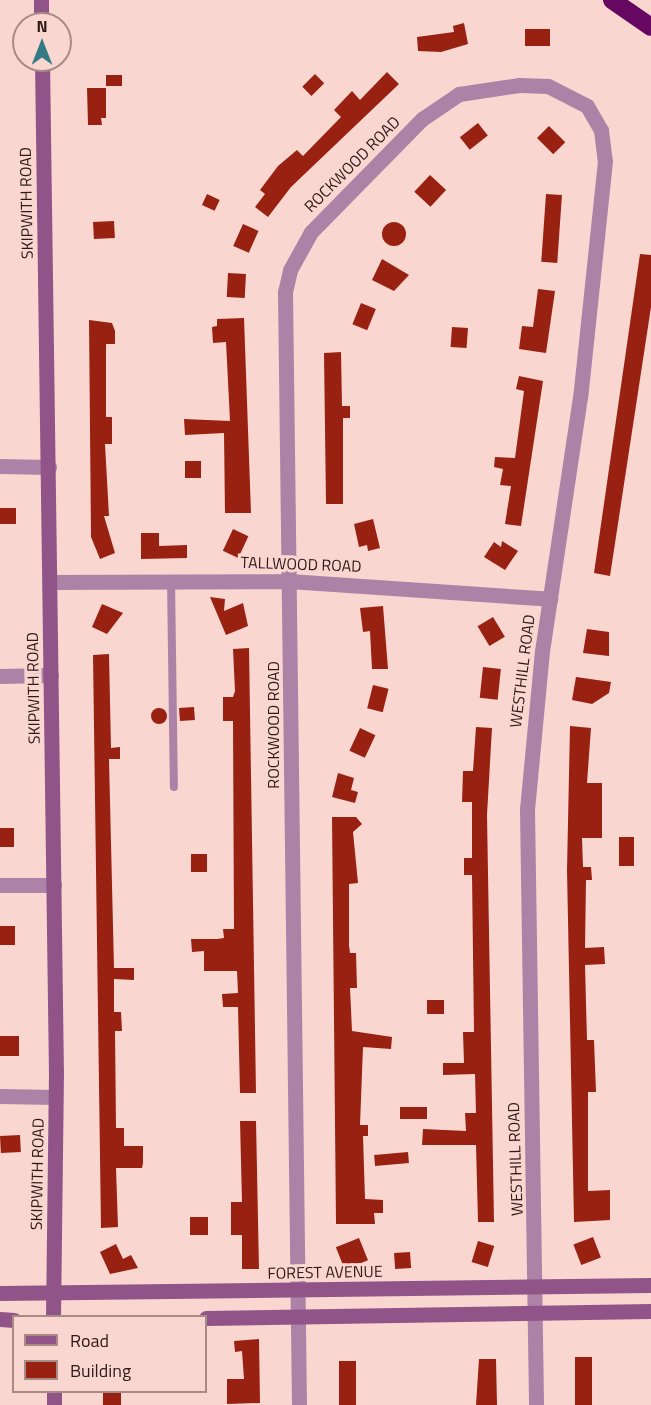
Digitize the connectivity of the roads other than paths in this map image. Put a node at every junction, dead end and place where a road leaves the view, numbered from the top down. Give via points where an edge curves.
1 (612, 0) edge
2 (651, 27) edge
3 (42, 72) edge
4 (440, 104) joint
5 (0, 466) edge
6 (49, 467) junction
7 (171, 580) junction
8 (289, 580) junction
9 (50, 582) junction
10 (550, 599) junction
11 (51, 675) junction
12 (0, 676) edge
13 (174, 787) dead end
14 (0, 885) edge
15 (54, 885) junction
16 (0, 1096) edge
17 (55, 1097) junction
18 (651, 1285) edge
19 (534, 1287) junction
20 (298, 1290) junction
21 (0, 1293) edge
22 (53, 1293) junction
23 (651, 1311) edge
24 (535, 1313) junction
25 (53, 1315) edge
26 (298, 1317) junction
27 (207, 1318) edge
28 (300, 1405) edge
29 (536, 1405) edge

1 - 2 highway
3 - 6 main road, SKIPWITH ROAD
4 - 8 street, ROCKWOOD ROAD via 352,186 311,232 290,270 285,339
4 - 10 street, WESTHILL ROAD via 485,88 548,86 587,106 602,130 604,199
5 - 6 street
6 - 9 main road, SKIPWITH ROAD
7 - 8 street, TALLWOOD ROAD
7 - 9 street, TALLWOOD ROAD
7 - 13 lane
8 - 10 street, TALLWOOD ROAD
8 - 20 street, ROCKWOOD ROAD
9 - 11 main road, SKIPWITH ROAD
10 - 19 street, WESTHILL ROAD via 527,809
11 - 12 street
11 - 15 main road, SKIPWITH ROAD
14 - 15 street
15 - 17 main road, SKIPWITH ROAD
16 - 17 street
17 - 22 main road, SKIPWITH ROAD
18 - 19 main road, FOREST AVENUE
19 - 20 main road, FOREST AVENUE
19 - 24 street, WESTHILL ROAD
20 - 22 main road, FOREST AVENUE
20 - 26 street, ROCKWOOD ROAD
21 - 22 main road, FOREST AVENUE
22 - 25 main road, SKIPWITH ROAD
23 - 24 main road
24 - 26 main road
24 - 29 street, WESTHILL ROAD
26 - 27 main road
26 - 28 street, ROCKWOOD ROAD

